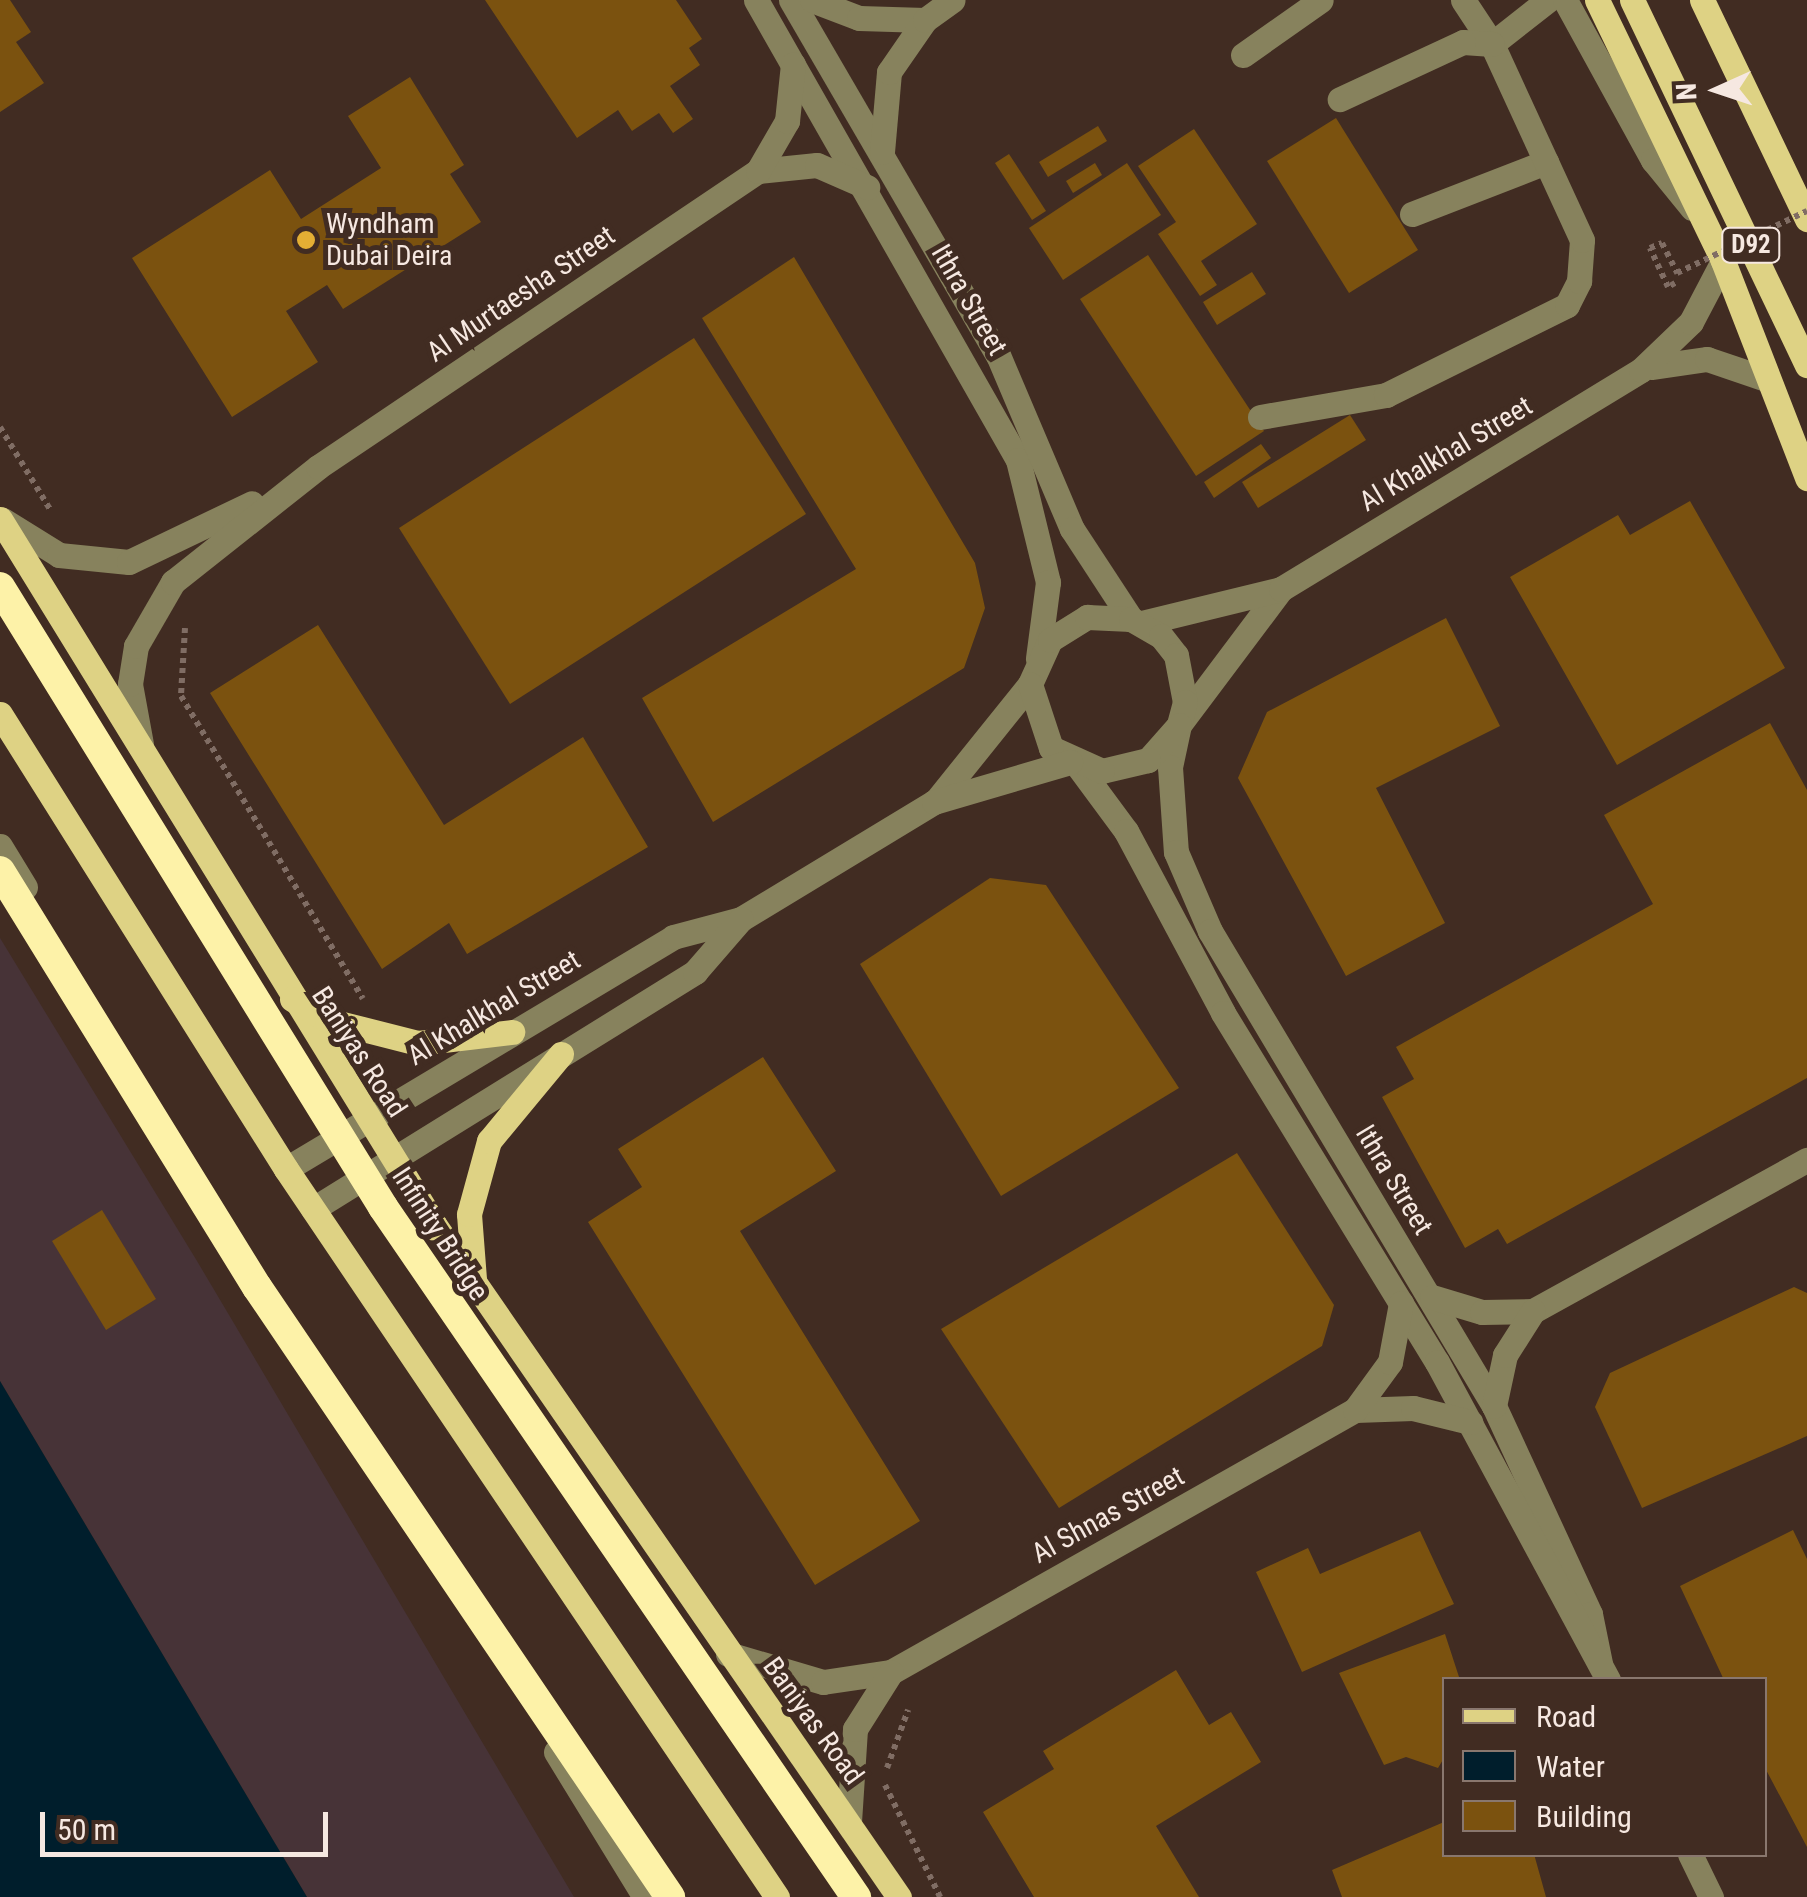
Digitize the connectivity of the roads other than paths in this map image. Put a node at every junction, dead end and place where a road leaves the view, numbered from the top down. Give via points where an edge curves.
1 (756, 0) edge
2 (791, 0) edge
3 (812, 0) edge
4 (953, 0) edge
5 (1321, 0) edge
6 (1462, 0) edge
7 (1548, 0) edge
8 (1564, 0) edge
9 (1597, 0) edge
10 (1632, 0) edge
11 (1702, 0) edge
12 (925, 20) junction
13 (1492, 44) junction
14 (1244, 55) dead end
15 (793, 64) junction
16 (1340, 100) dead end
17 (884, 162) junction
18 (1546, 162) junction
19 (758, 170) junction
20 (870, 189) junction
21 (1412, 214) dead end
22 (1807, 219) edge
23 (1706, 223) junction
24 (1723, 261) junction
25 (1807, 365) edge
26 (1641, 370) junction
27 (1770, 380) junction
28 (1260, 418) dead end
29 (318, 467) junction
30 (1807, 478) edge
31 (0, 518) edge
32 (0, 586) edge
33 (1281, 589) junction
34 (1136, 621) junction
35 (1038, 658) junction
36 (1030, 684) junction
37 (0, 714) edge
38 (1179, 724) junction
39 (145, 758) junction
40 (1074, 764) junction
41 (934, 802) junction
42 (0, 846) edge
43 (0, 870) edge
44 (741, 919) junction
45 (286, 995) junction
46 (512, 1032) junction
47 (561, 1054) junction
48 (368, 1119) junction
49 (394, 1158) junction
50 (1807, 1160) edge
51 (286, 1169) junction
52 (313, 1209) junction
53 (476, 1288) junction
54 (1432, 1297) junction
55 (1401, 1303) junction
56 (1533, 1311) junction
57 (1494, 1406) junction
58 (1354, 1410) junction
59 (1470, 1422) junction
60 (728, 1654) junction
61 (1604, 1671) edge
62 (891, 1672) junction
63 (849, 1822) junction
64 (1691, 1857) edge
65 (1708, 1894) edge
66 (645, 1897) edge
67 (670, 1897) edge
68 (777, 1897) edge
69 (856, 1897) edge
70 (899, 1897) edge

1 - 15 street, Ithra Street
2 - 17 street, Ithra Street
3 - 12 street via 859,18
4 - 12 street
5 - 14 street
6 - 13 street
7 - 13 street
8 - 23 street via 1653,160
9 - 23 main road
10 - 25 main road, D92
11 - 22 main road, D92
12 - 17 street via 880,102
13 - 16 street via 1452,46
13 - 18 street
15 - 19 street, Al Murtaesha Street via 787,121
15 - 20 street, Ithra Street
17 - 34 street, Ithra Street via 1016,390 1089,560
18 - 21 street
18 - 28 street via 1582,240 1566,304 1386,395
19 - 20 street, Al Murtaesha Street via 817,165
19 - 29 street, Al Murtaesha Street
20 - 35 street, Ithra Street via 1018,460 1048,582
23 - 24 main road
24 - 26 street, Al Khalkhal Street via 1690,322
24 - 27 main road
26 - 27 street, Al Khalkhal Street via 1706,359
26 - 33 street, Al Khalkhal Street
27 - 30 main road
29 - 31 street, Al Murtaesha Street via 156,556 129,562 60,555
29 - 39 street, Al Murtaesha Street via 173,582 151,611 130,684
31 - 39 main road, Baniyas Road
32 - 69 highway, Infinity Bridge, bridge via 382,1207
33 - 34 street, Al Khalkhal Street
33 - 38 street, Al Khalkhal Street
34 - 35 street via 1087,617
34 - 38 street via 1176,655 1184,678
35 - 36 street
36 - 40 street via 1038,729
36 - 41 street, Al Khalkhal Street
37 - 51 main road
38 - 40 street via 1166,745 1125,770
38 - 54 street, Ithra Street via 1170,810 1189,893
39 - 45 main road, Baniyas Road
40 - 41 street, Al Khalkhal Street
40 - 55 street, Ithra Street via 1126,830 1224,1013
41 - 44 street, Al Khalkhal Street
42 - 66 street
43 - 67 highway, bridge via 267,1303
44 - 46 street, Al Khalkhal Street via 673,937
44 - 47 street, Al Khalkhal Street via 695,972
45 - 46 main road via 327,1020 393,1039 466,1042
45 - 48 main road, Baniyas Road
46 - 48 street, Al Khalkhal Street
47 - 49 street, Al Khalkhal Street
47 - 53 main road via 489,1140 469,1214
48 - 49 main road, Baniyas Road
48 - 51 street, Al Khalkhal Street
49 - 52 street, Al Khalkhal Street
49 - 53 main road, Baniyas Road
50 - 56 street
51 - 52 main road
52 - 68 main road
53 - 60 main road, Baniyas Road
54 - 56 street via 1482,1312
54 - 57 street, Ithra Street
55 - 58 street, Al Shnas Street via 1390,1362
55 - 59 street, Ithra Street
56 - 57 street via 1505,1355
57 - 61 street, Ithra Street via 1590,1614
58 - 59 street, Al Shnas Street via 1413,1408
58 - 62 street, Al Shnas Street
59 - 61 street, Ithra Street via 1570,1622
60 - 62 street, Al Shnas Street via 824,1682
60 - 63 main road, Baniyas Road
62 - 63 street, Al Shnas Street via 855,1729
63 - 70 main road, Baniyas Road
64 - 65 street

